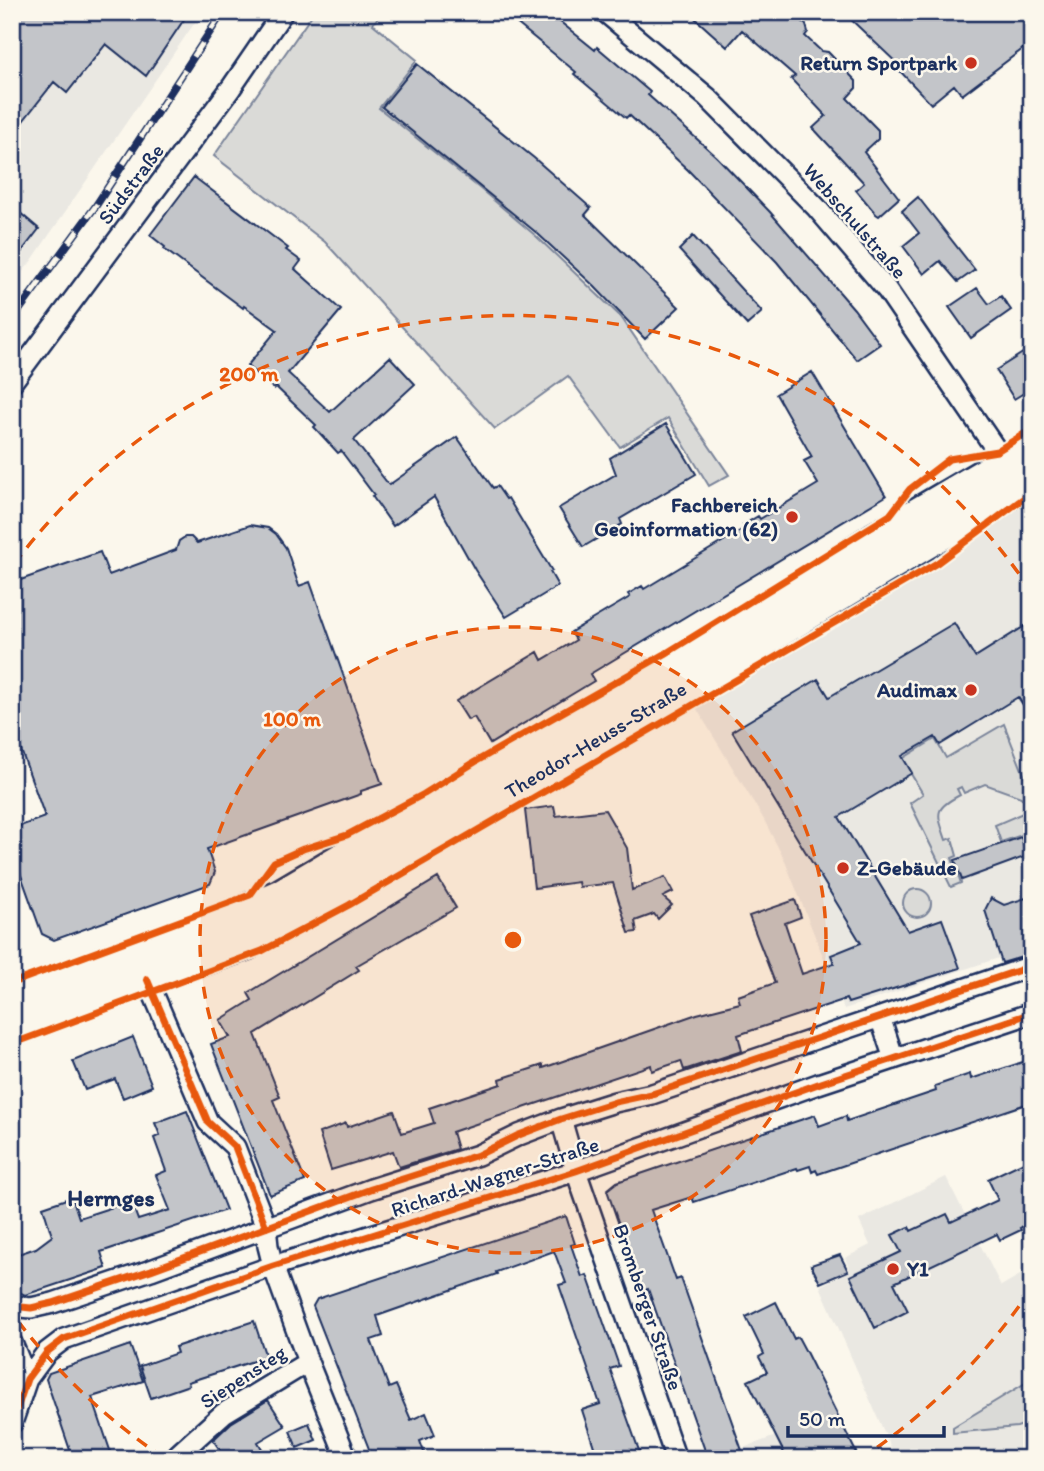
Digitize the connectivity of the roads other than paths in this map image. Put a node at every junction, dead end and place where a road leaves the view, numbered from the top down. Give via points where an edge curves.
1 (284, 12) edge
2 (605, 12) edge
3 (12, 382) edge
4 (1032, 447) edge
5 (1024, 483) edge
6 (189, 936) junction
7 (1032, 966) edge
8 (147, 979) junction
9 (12, 1003) edge
10 (1032, 1013) edge
11 (880, 1017) junction
12 (12, 1027) edge
13 (894, 1059) junction
14 (561, 1119) junction
15 (576, 1171) junction
16 (266, 1227) junction
17 (273, 1266) junction
18 (12, 1306) edge
19 (12, 1343) edge
20 (308, 1362) junction
21 (27, 1378) junction
22 (12, 1423) edge
23 (173, 1459) edge
24 (346, 1459) edge
25 (676, 1459) edge

1 - 3 street, Südstraße
2 - 5 street, Webschulstraße via 706,97 816,207 887,290
4 - 5 main road, Theodor-Heuss-Straße
5 - 6 main road, Theodor-Heuss-Straße via 874,540 691,657 328,869
5 - 8 main road, Theodor-Heuss-Straße via 335,896 247,943
6 - 8 street, Theodor-Heuss-Straße
6 - 9 main road, Theodor-Heuss-Straße
7 - 11 street, Richard-Wagner-Straße
8 - 12 main road, Theodor-Heuss-Straße
8 - 16 street via 208,1122 235,1147
10 - 13 street, Richard-Wagner-Straße
11 - 13 street
11 - 14 street, Richard-Wagner-Straße via 652,1094
13 - 15 street, Richard-Wagner-Straße
14 - 15 street, Richard-Wagner-Straße
14 - 16 street, Richard-Wagner-Straße via 478,1155
15 - 17 street, Richard-Wagner-Straße
15 - 25 street, Bromberger Straße
16 - 17 street
16 - 18 street, Richard-Wagner-Straße via 53,1303
17 - 20 street
17 - 21 street, Richard-Wagner-Straße via 64,1339
19 - 21 street
20 - 23 street, Siepensteg via 223,1413
20 - 24 street
21 - 22 street, Richard-Wagner-Straße

